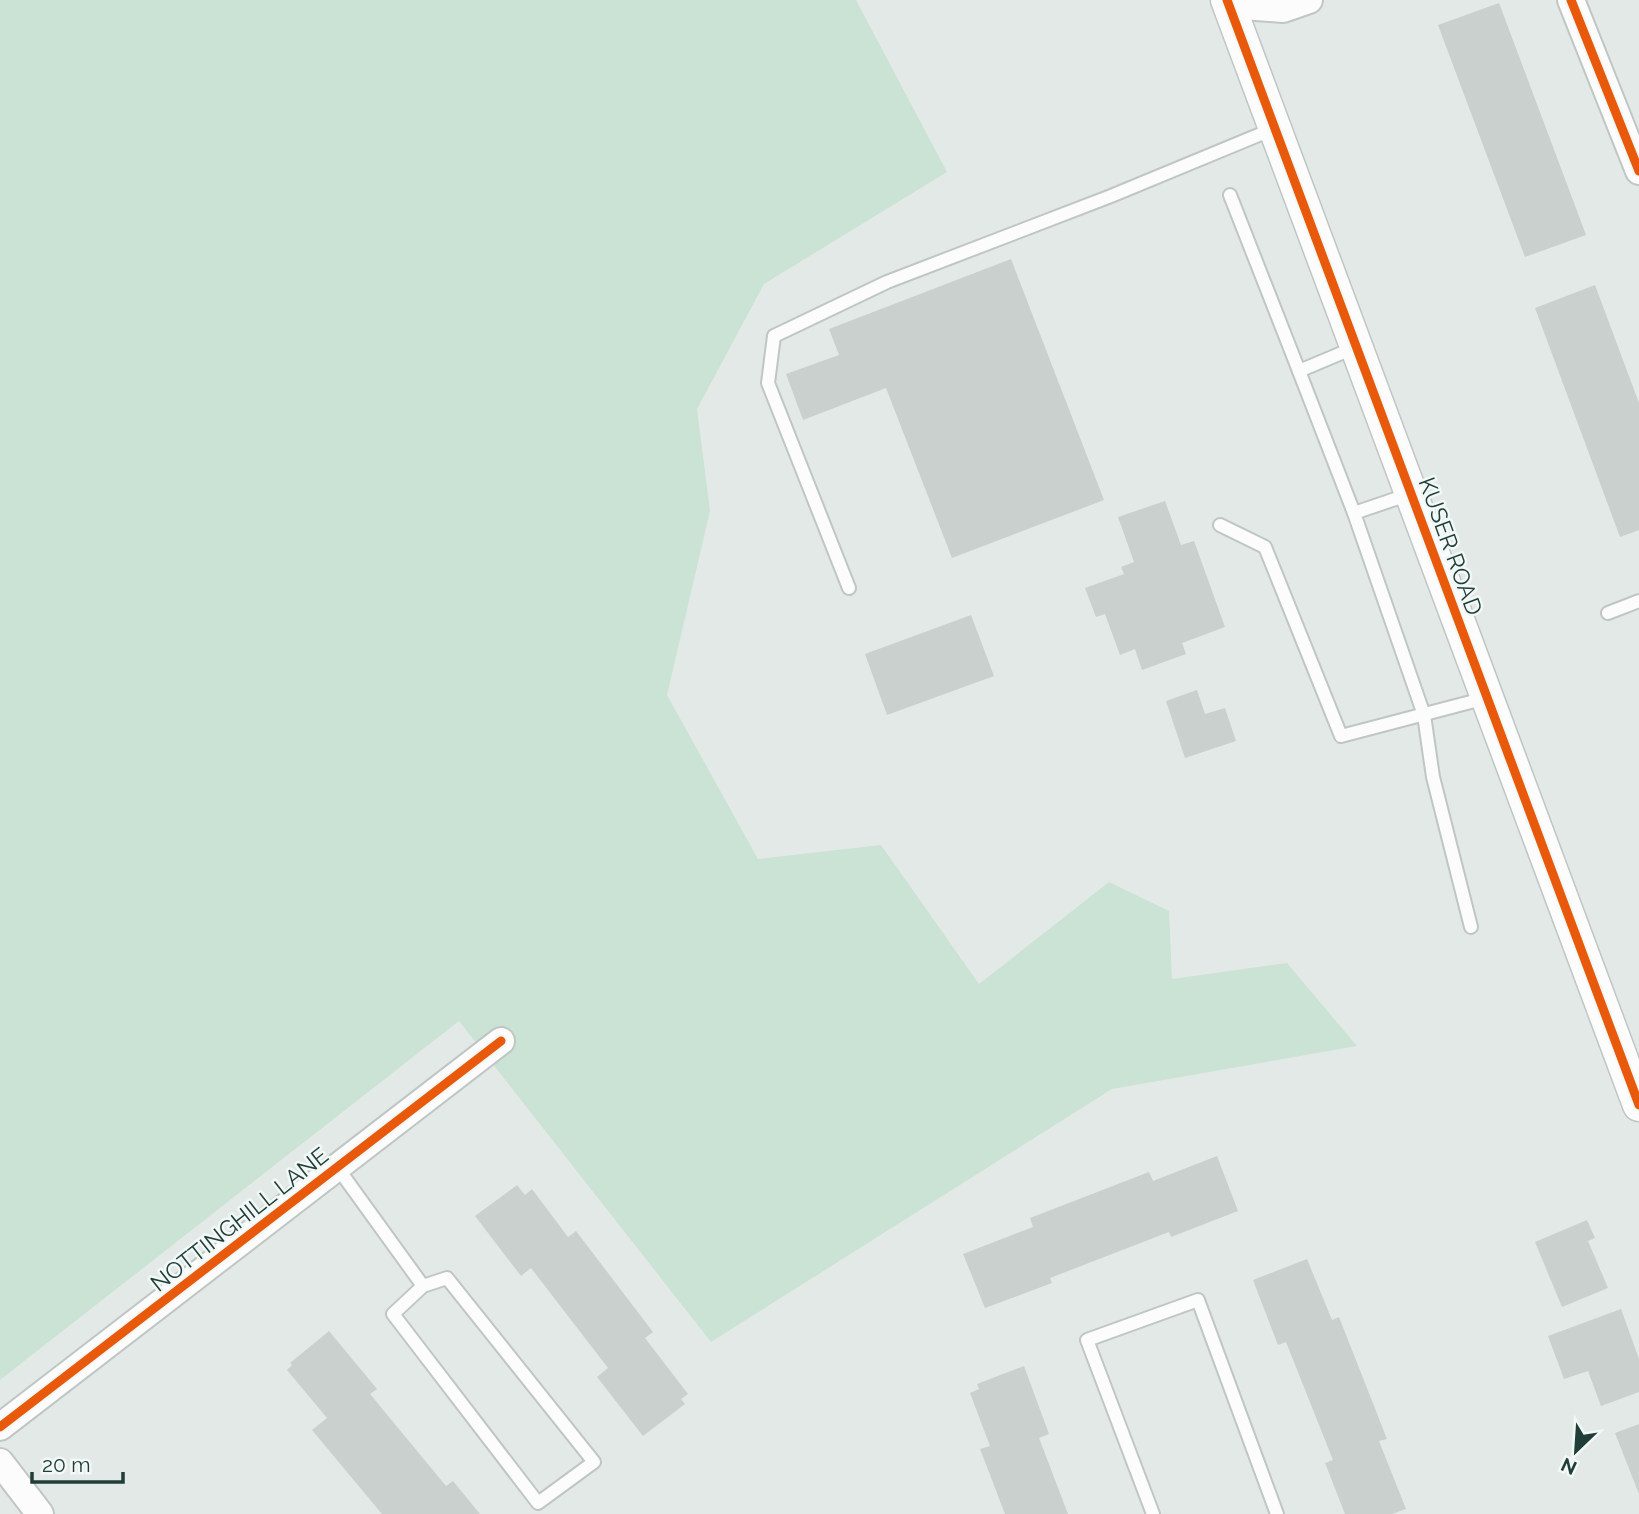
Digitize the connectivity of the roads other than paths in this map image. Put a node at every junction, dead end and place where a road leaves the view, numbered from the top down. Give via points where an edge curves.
1 (1309, 0) edge
2 (1571, 0) edge
3 (1230, 2) edge
4 (1273, 129) junction
5 (1639, 171) edge
6 (1230, 195) dead end
7 (1356, 347) junction
8 (1299, 371) junction
9 (1411, 494) junction
10 (1354, 513) junction
11 (1220, 525) dead end
12 (849, 588) dead end
13 (1639, 601) edge
14 (1608, 613) dead end
15 (1487, 698) junction
16 (1424, 715) junction
17 (1471, 927) dead end
18 (501, 1041) dead end
19 (1639, 1105) edge
20 (337, 1167) junction
21 (423, 1286) junction
22 (0, 1427) edge
23 (0, 1462) edge
24 (40, 1514) edge
25 (1153, 1514) edge
26 (1278, 1514) edge

1 - 3 street via 1283,9
2 - 5 street
3 - 4 street, KUSER ROAD
4 - 7 street, KUSER ROAD
4 - 12 lane via 887,282 774,336 768,383
6 - 8 lane
7 - 8 lane
7 - 9 street, KUSER ROAD
8 - 10 lane
9 - 10 lane
9 - 15 street, KUSER ROAD
10 - 16 lane
11 - 16 lane via 1265,547 1341,736
13 - 14 lane
15 - 16 lane
15 - 19 street, KUSER ROAD via 1628,1062
16 - 17 lane via 1433,777
18 - 20 street, NOTTINGHILL LANE
20 - 21 lane
20 - 22 street, NOTTINGHILL LANE
21 - 21 lane via 393,1314 538,1503 594,1462 447,1278
23 - 24 street
25 - 26 lane via 1087,1340 1198,1300

